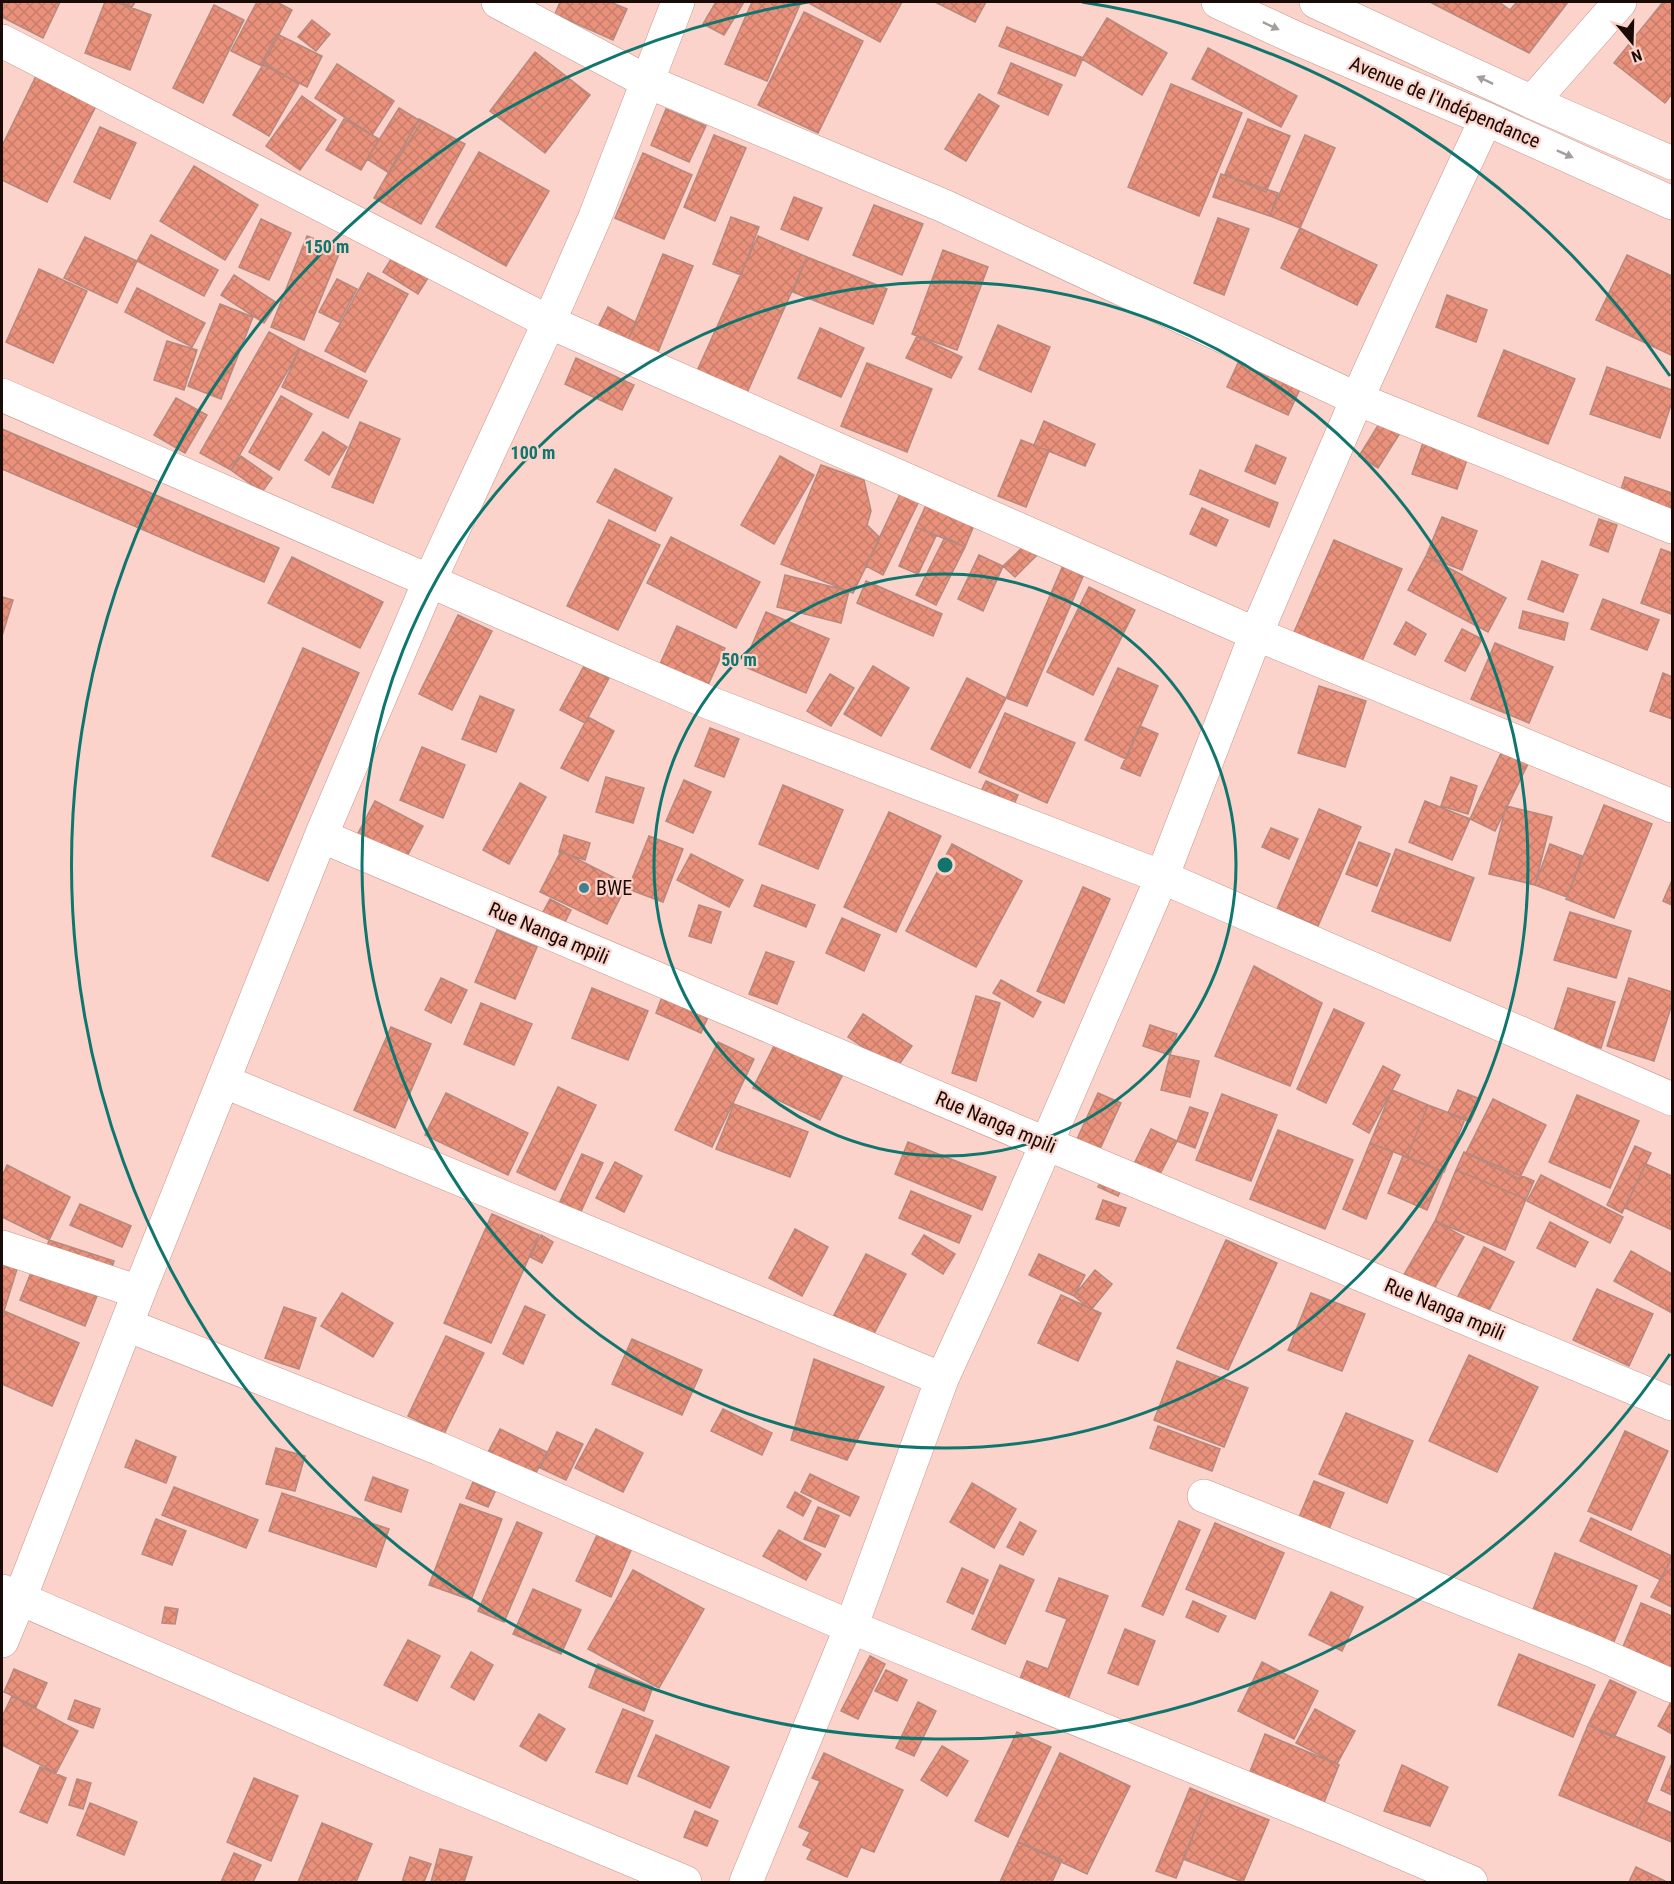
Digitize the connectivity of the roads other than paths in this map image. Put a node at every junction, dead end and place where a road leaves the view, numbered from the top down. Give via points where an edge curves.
1 (498, 2) edge
2 (678, 2) edge
3 (1218, 2) edge
4 (1316, 2) edge
5 (1620, 2) edge
6 (2, 41) edge
7 (646, 81) junction
8 (1532, 102) junction
9 (1486, 119) junction
10 (1672, 163) edge
11 (1672, 203) edge
12 (549, 322) junction
13 (2, 395) edge
14 (1357, 399) junction
15 (1672, 527) edge
16 (429, 582) junction
17 (1256, 634) junction
18 (1672, 806) edge
19 (321, 836) junction
20 (1162, 877) junction
21 (223, 1081) junction
22 (1672, 1099) edge
23 (1047, 1144) junction
24 (2, 1248) edge
25 (139, 1292) junction
26 (127, 1325) junction
27 (942, 1379) junction
28 (1672, 1404) edge
29 (1204, 1496) dead end
30 (11, 1595) edge
31 (851, 1627) junction
32 (2, 1641) edge
33 (1672, 1686) edge
34 (685, 1882) edge
35 (746, 1882) edge
36 (1471, 1882) edge

1 - 7 street
2 - 7 street
3 -> 9 street, Avenue de l'Indépendance
8 -> 4 street, Avenue de l'Indépendance
5 - 8 street
6 - 12 street
7 - 12 street via 595,217
7 - 14 street via 944,206
8 - 10 street, Avenue de l'Indépendance
9 -> 11 street, Avenue de l'Indépendance
9 - 14 street
12 - 16 street
12 - 17 street
13 - 16 street
14 - 15 street
14 - 17 street
16 - 19 street
16 - 20 street via 710,703
17 - 18 street
17 - 20 street
19 - 21 street
19 - 23 street, Rue Nanga mpili
20 - 22 street
20 - 23 street
21 - 25 street
21 - 27 street
23 - 27 street
23 - 28 street, Rue Nanga mpili
24 - 25 street
25 - 26 street
26 - 30 street
26 - 31 street via 440,1449
27 - 31 street
29 - 33 street
30 - 32 street
30 - 34 street
31 - 35 street
31 - 36 street

